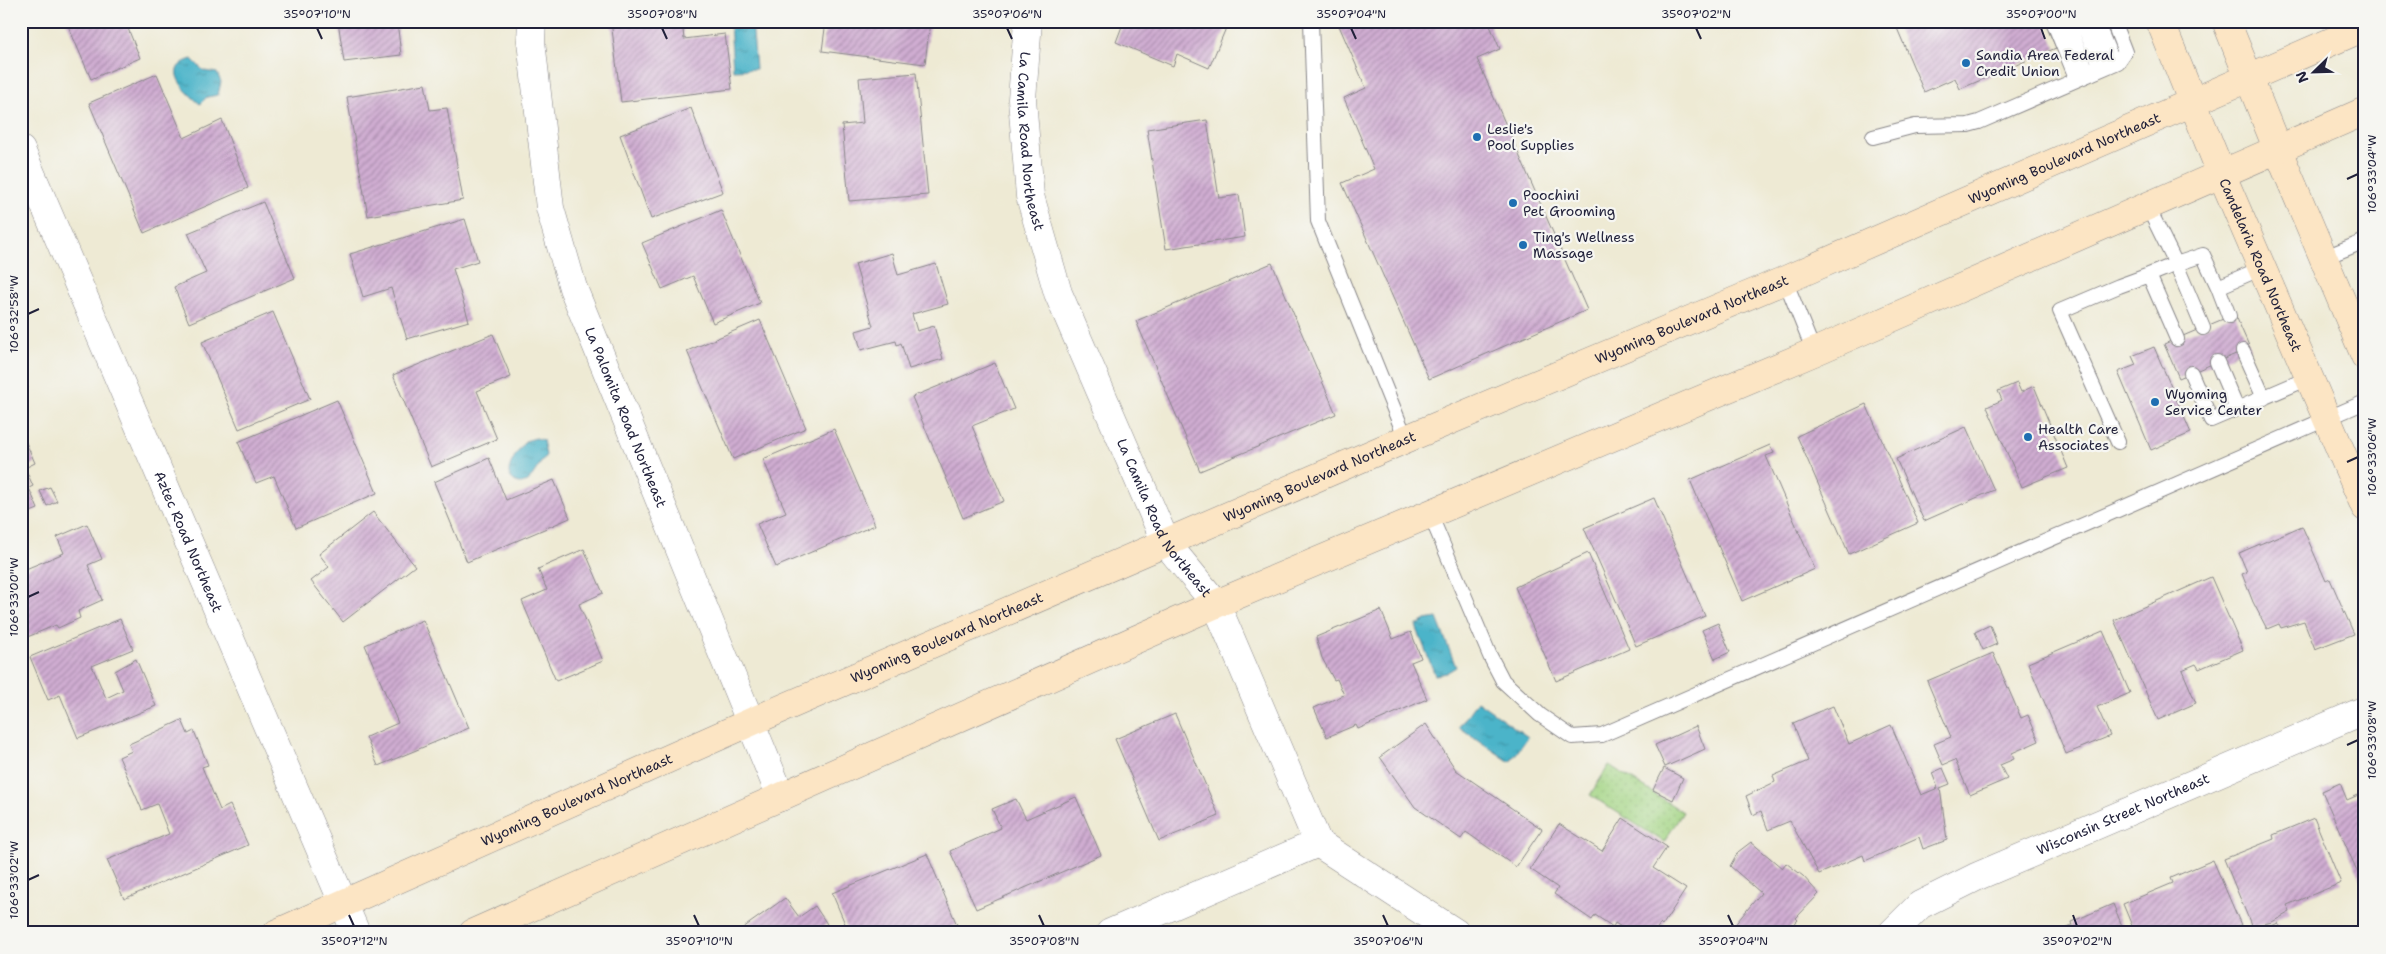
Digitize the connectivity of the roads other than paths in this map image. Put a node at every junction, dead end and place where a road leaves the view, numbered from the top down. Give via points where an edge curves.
1 (532, 21) edge
2 (1028, 21) edge
3 (1311, 21) edge
4 (2053, 21) edge
5 (2067, 21) edge
6 (2082, 21) edge
7 (2096, 21) edge
8 (2113, 21) edge
9 (2160, 21) edge
10 (2226, 21) edge
11 (2365, 26) edge
12 (2089, 74) junction
13 (2248, 76) junction
14 (2192, 101) junction
15 (2365, 111) edge
16 (1873, 137) dead end
17 (2276, 148) junction
18 (21, 150) edge
19 (2221, 173) junction
20 (2146, 205) junction
21 (2365, 241) edge
22 (2323, 258) junction
23 (2176, 264) junction
24 (2262, 268) junction
25 (2149, 275) junction
26 (1785, 280) junction
27 (2218, 287) junction
28 (2229, 316) dead end
29 (2203, 328) dead end
30 (2177, 339) dead end
31 (2243, 351) dead end
32 (1814, 352) junction
33 (2364, 352) edge
34 (2217, 362) dead end
35 (2191, 373) dead end
36 (2309, 378) junction
37 (2264, 398) junction
38 (2365, 402) edge
39 (2238, 409) junction
40 (2326, 419) junction
41 (1406, 439) junction
42 (2118, 442) dead end
43 (2365, 507) edge
44 (1430, 514) junction
45 (1166, 543) junction
46 (1216, 604) junction
47 (2365, 710) edge
48 (751, 722) junction
49 (781, 797) junction
50 (1318, 843) junction
51 (344, 904) junction
52 (277, 933) edge
53 (356, 933) edge
54 (473, 933) edge
55 (1110, 933) edge
56 (1456, 933) edge
57 (1892, 933) edge

1 - 48 street, La Palomita Road Northeast via 531,41 550,208 573,288
2 - 45 street, La Camila Road Northeast via 1022,99 1030,196 1058,293
3 - 41 lane via 1318,222
4 - 12 lane via 2076,75
5 - 12 lane
6 - 12 lane via 2099,62
7 - 12 lane via 2111,57
8 - 12 lane via 2125,52 2118,62
9 - 14 main road, Candelaria Road Northeast
10 - 13 main road
11 - 13 main road, Wyoming Boulevard Northeast
12 - 16 lane via 1973,124 1915,126
13 - 14 main road, Wyoming Boulevard Northeast
13 - 17 main road
14 - 19 main road, Candelaria Road Northeast
14 - 26 main road, Wyoming Boulevard Northeast
15 - 17 main road
17 - 19 main road
17 - 22 main road
18 - 51 street, Aztec Road Northeast
19 - 20 main road
19 - 24 main road, Candelaria Road Northeast
20 - 23 lane
20 - 32 main road
21 - 22 lane
22 - 33 main road
23 - 25 lane
23 - 27 lane via 2204,256
23 - 29 lane
24 - 27 lane
24 - 36 main road, Candelaria Road Northeast
25 - 30 lane
25 - 42 lane via 2060,311
26 - 32 lane
26 - 41 main road, Wyoming Boulevard Northeast
27 - 28 lane
31 - 37 lane
32 - 44 main road
34 - 39 lane
35 - 39 lane via 2211,420
36 - 37 lane
36 - 40 main road, Candelaria Road Northeast
37 - 39 lane
38 - 40 lane
40 - 43 main road, Candelaria Road Northeast
40 - 44 lane via 1602,735 1572,736 1540,715 1503,681
41 - 45 main road, Wyoming Boulevard Northeast
44 - 46 main road
45 - 46 street, La Camila Road Northeast
45 - 48 main road, Wyoming Boulevard Northeast
46 - 49 main road
46 - 50 street, La Camila Road Northeast
47 - 57 street, Wisconsin Street Northeast via 1978,876 1920,905
48 - 49 street, La Palomita Road Northeast
48 - 51 main road, Wyoming Boulevard Northeast
49 - 54 main road
50 - 55 street
50 - 56 street
51 - 52 main road, Wyoming Boulevard Northeast
51 - 53 street, Aztec Road Northeast

